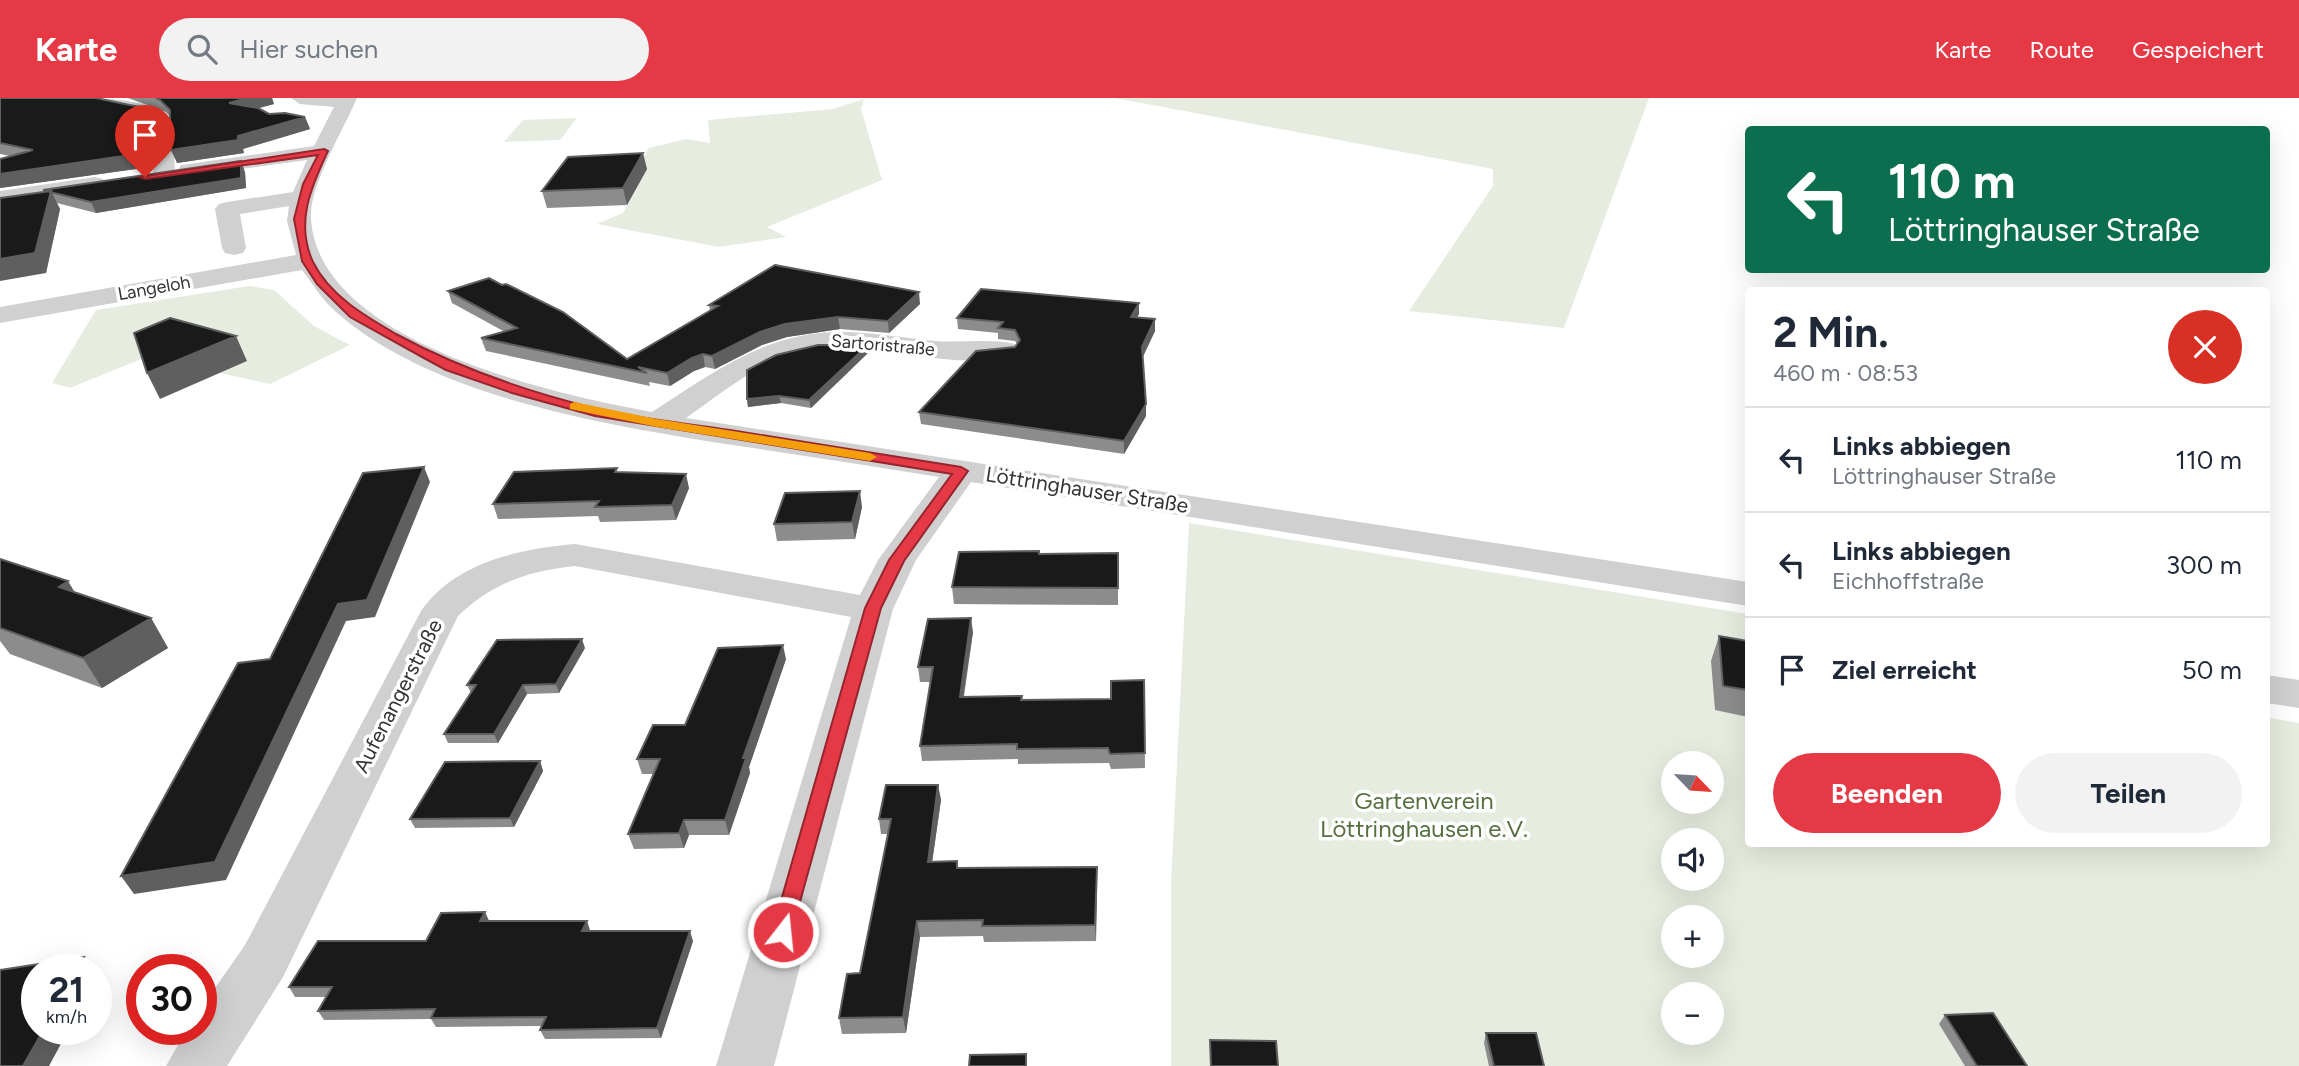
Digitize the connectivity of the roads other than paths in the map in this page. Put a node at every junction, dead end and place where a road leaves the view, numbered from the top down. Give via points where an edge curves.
1 (84, 98) edge
2 (345, 105) edge
3 (298, 107) edge
4 (324, 151) junction
5 (254, 161) junction
6 (164, 174) junction
7 (138, 178) edge
8 (114, 181) edge
9 (258, 186) dead end
10 (303, 197) junction
11 (0, 198) edge
12 (234, 248) dead end
13 (307, 261) junction
14 (0, 315) edge
15 (1005, 350) edge
16 (657, 423) junction
17 (961, 471) junction
18 (1745, 593) edge
19 (873, 608) junction
20 (2270, 690) edge
21 (2299, 694) edge
22 (195, 1066) edge
23 (745, 1066) edge

1 - 6 street via 152,113 163,122
2 - 3 street
2 - 4 street, Löttringhauser Straße
4 - 5 street
4 - 10 street, Löttringhauser Straße
5 - 6 street
5 - 9 street
6 - 7 street
8 - 11 street
10 - 12 street via 227,209
10 - 13 street, Löttringhauser Straße via 298,219
13 - 14 street, Langeloh
13 - 16 street, Löttringhauser Straße via 354,315 451,367 595,412
15 - 16 street, Sartoristraße via 941,351 822,340 780,349 745,366
16 - 17 street, Löttringhauser Straße
17 - 18 street, Löttringhauser Straße
17 - 19 street via 897,560
19 - 22 street, Aufenangerstraße via 575,555 537,558 503,568 462,589 441,611 264,961
19 - 23 street
20 - 21 street

